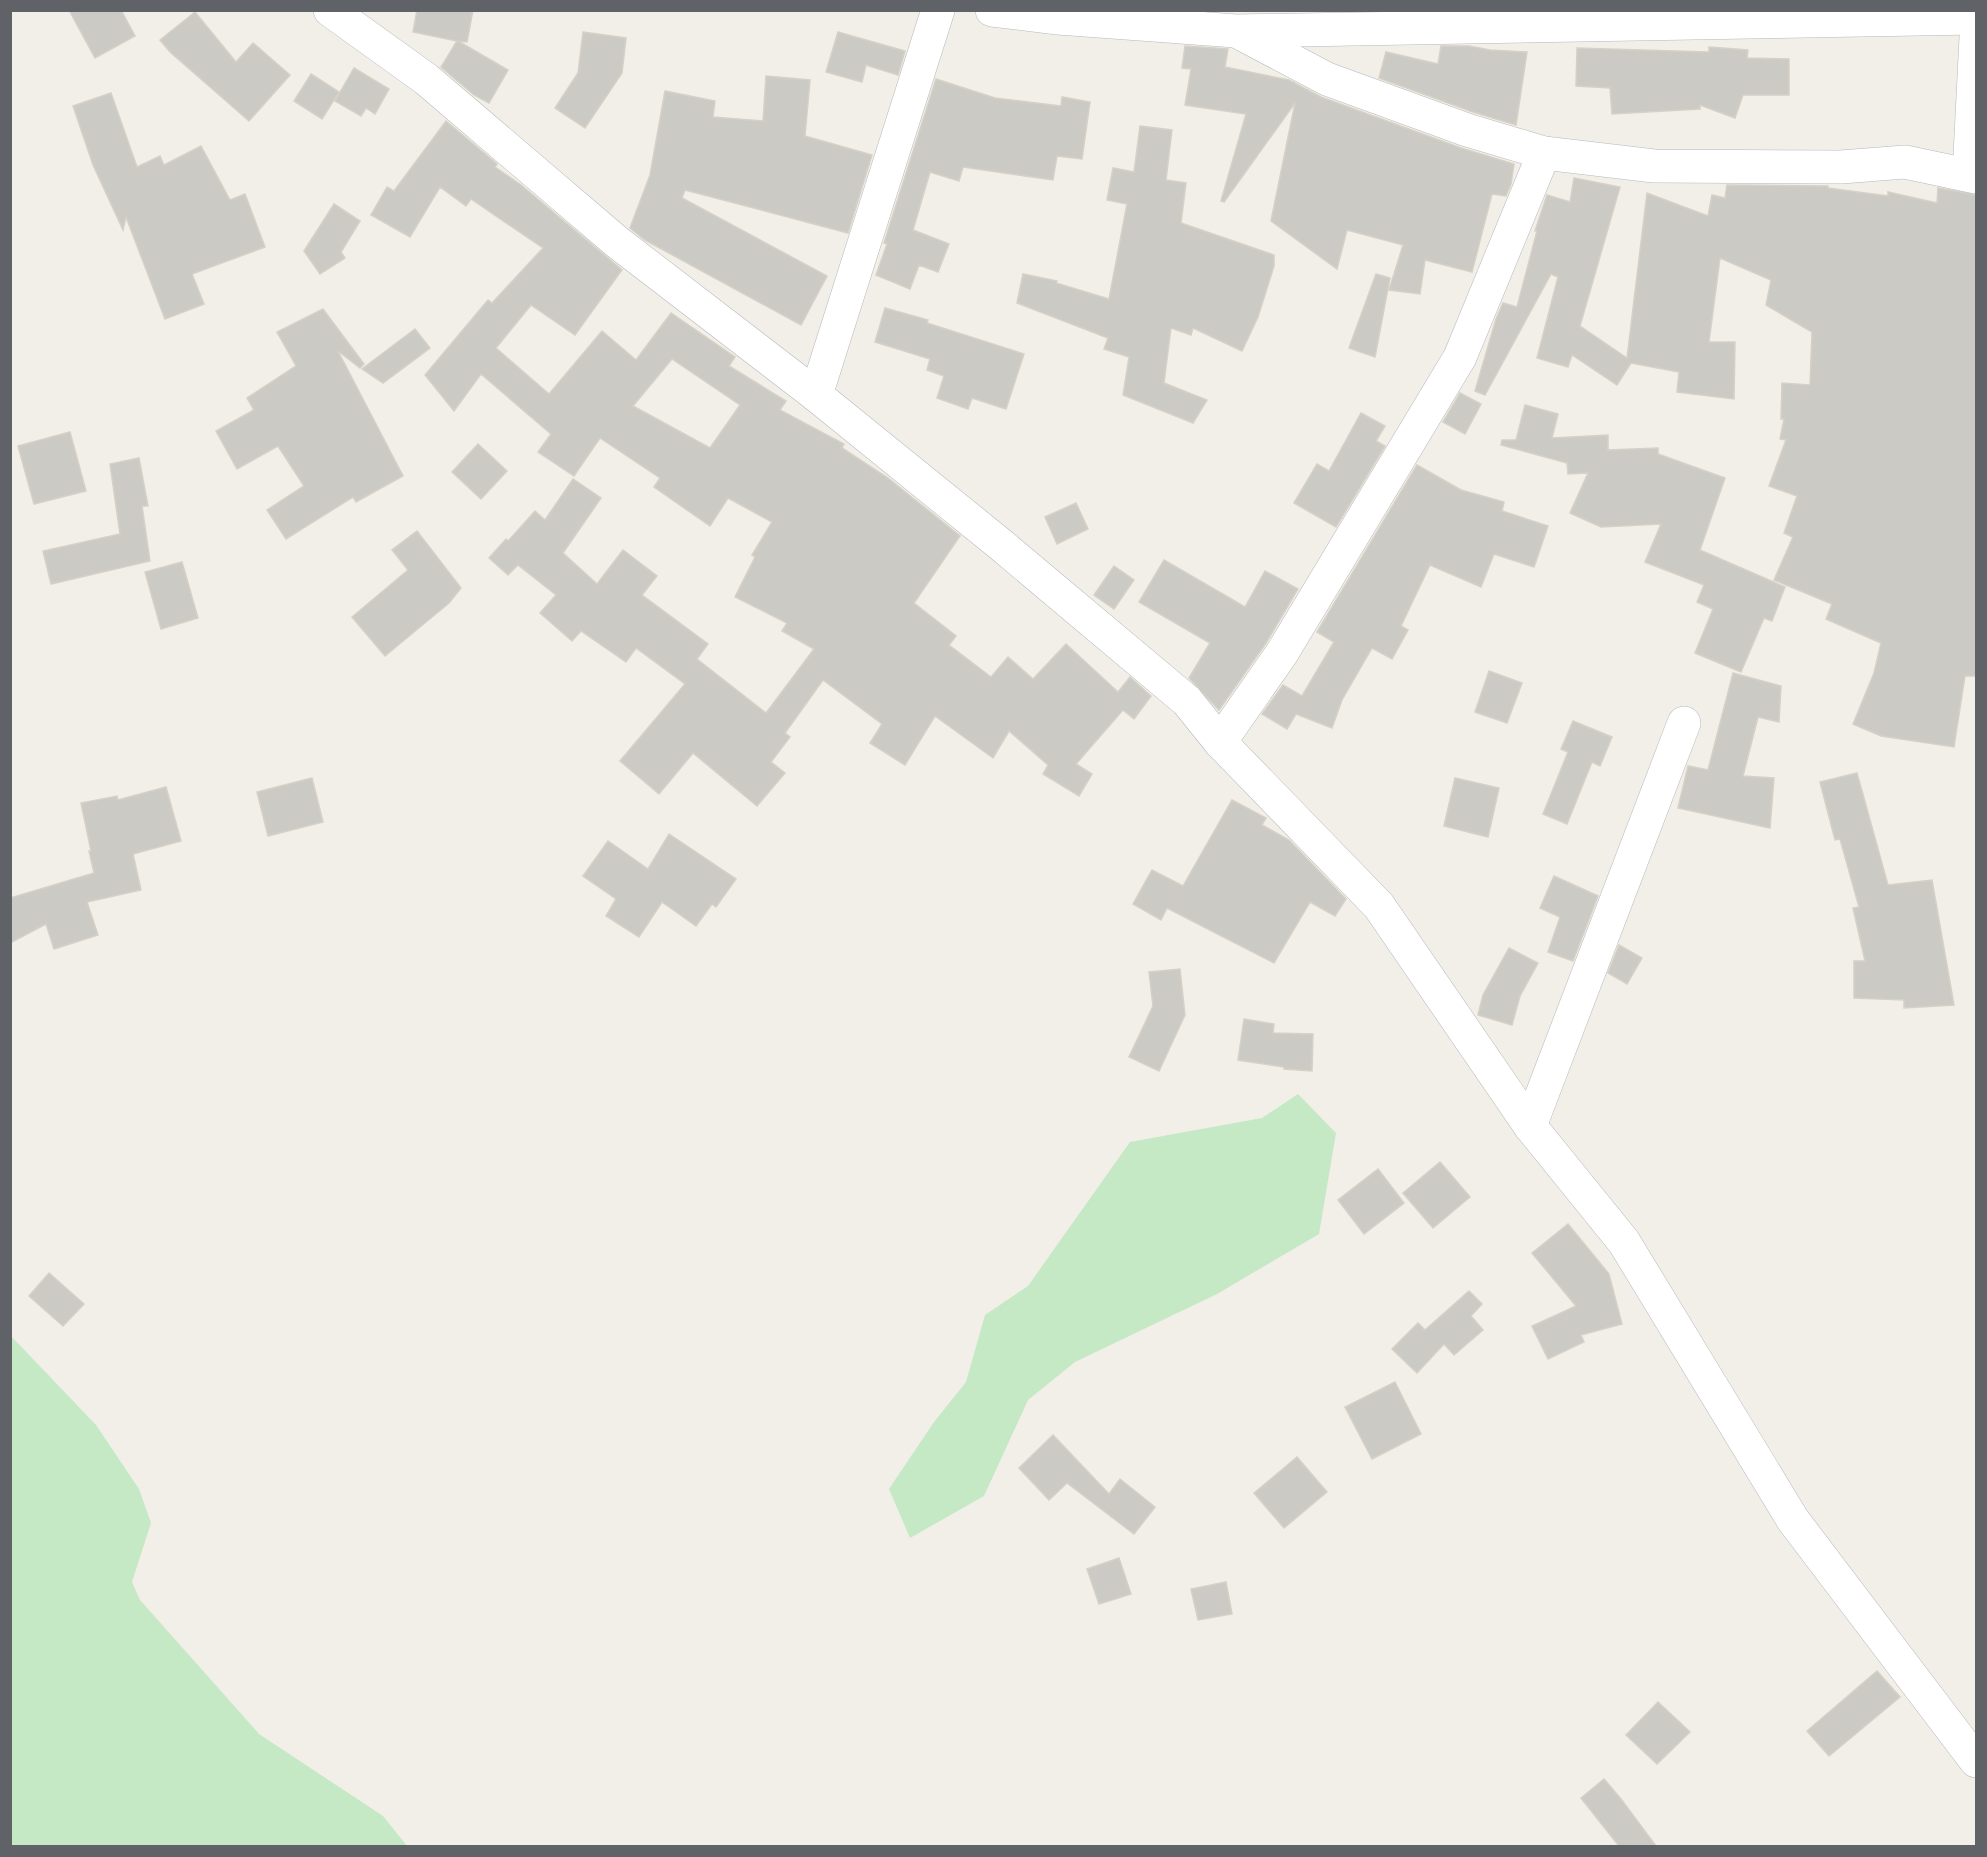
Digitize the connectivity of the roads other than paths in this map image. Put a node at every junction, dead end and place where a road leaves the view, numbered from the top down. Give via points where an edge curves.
1 (330, 10) edge
2 (938, 10) edge
3 (992, 10) edge
4 (1059, 14) edge
5 (1847, 16) edge
6 (1523, 18) edge
7 (1977, 18) edge
8 (1236, 31) junction
9 (1977, 37) edge
10 (1544, 153) junction
11 (1973, 176) edge
12 (816, 395) junction
13 (1684, 723) dead end
14 (1220, 742) junction
15 (1530, 1126) junction
16 (1977, 1761) edge

1 - 12 street via 426,79 617,242
2 - 12 street
3 - 4 street
4 - 8 street
5 - 6 street
5 - 7 street
6 - 8 street
8 - 10 street via 1327,79 1467,130
9 - 11 street
10 - 11 street via 1654,166 1840,167 1905,162
10 - 14 street via 1460,357 1282,653
12 - 14 street via 1187,701
13 - 15 street
14 - 15 street via 1379,906
15 - 16 street via 1624,1242 1793,1520

